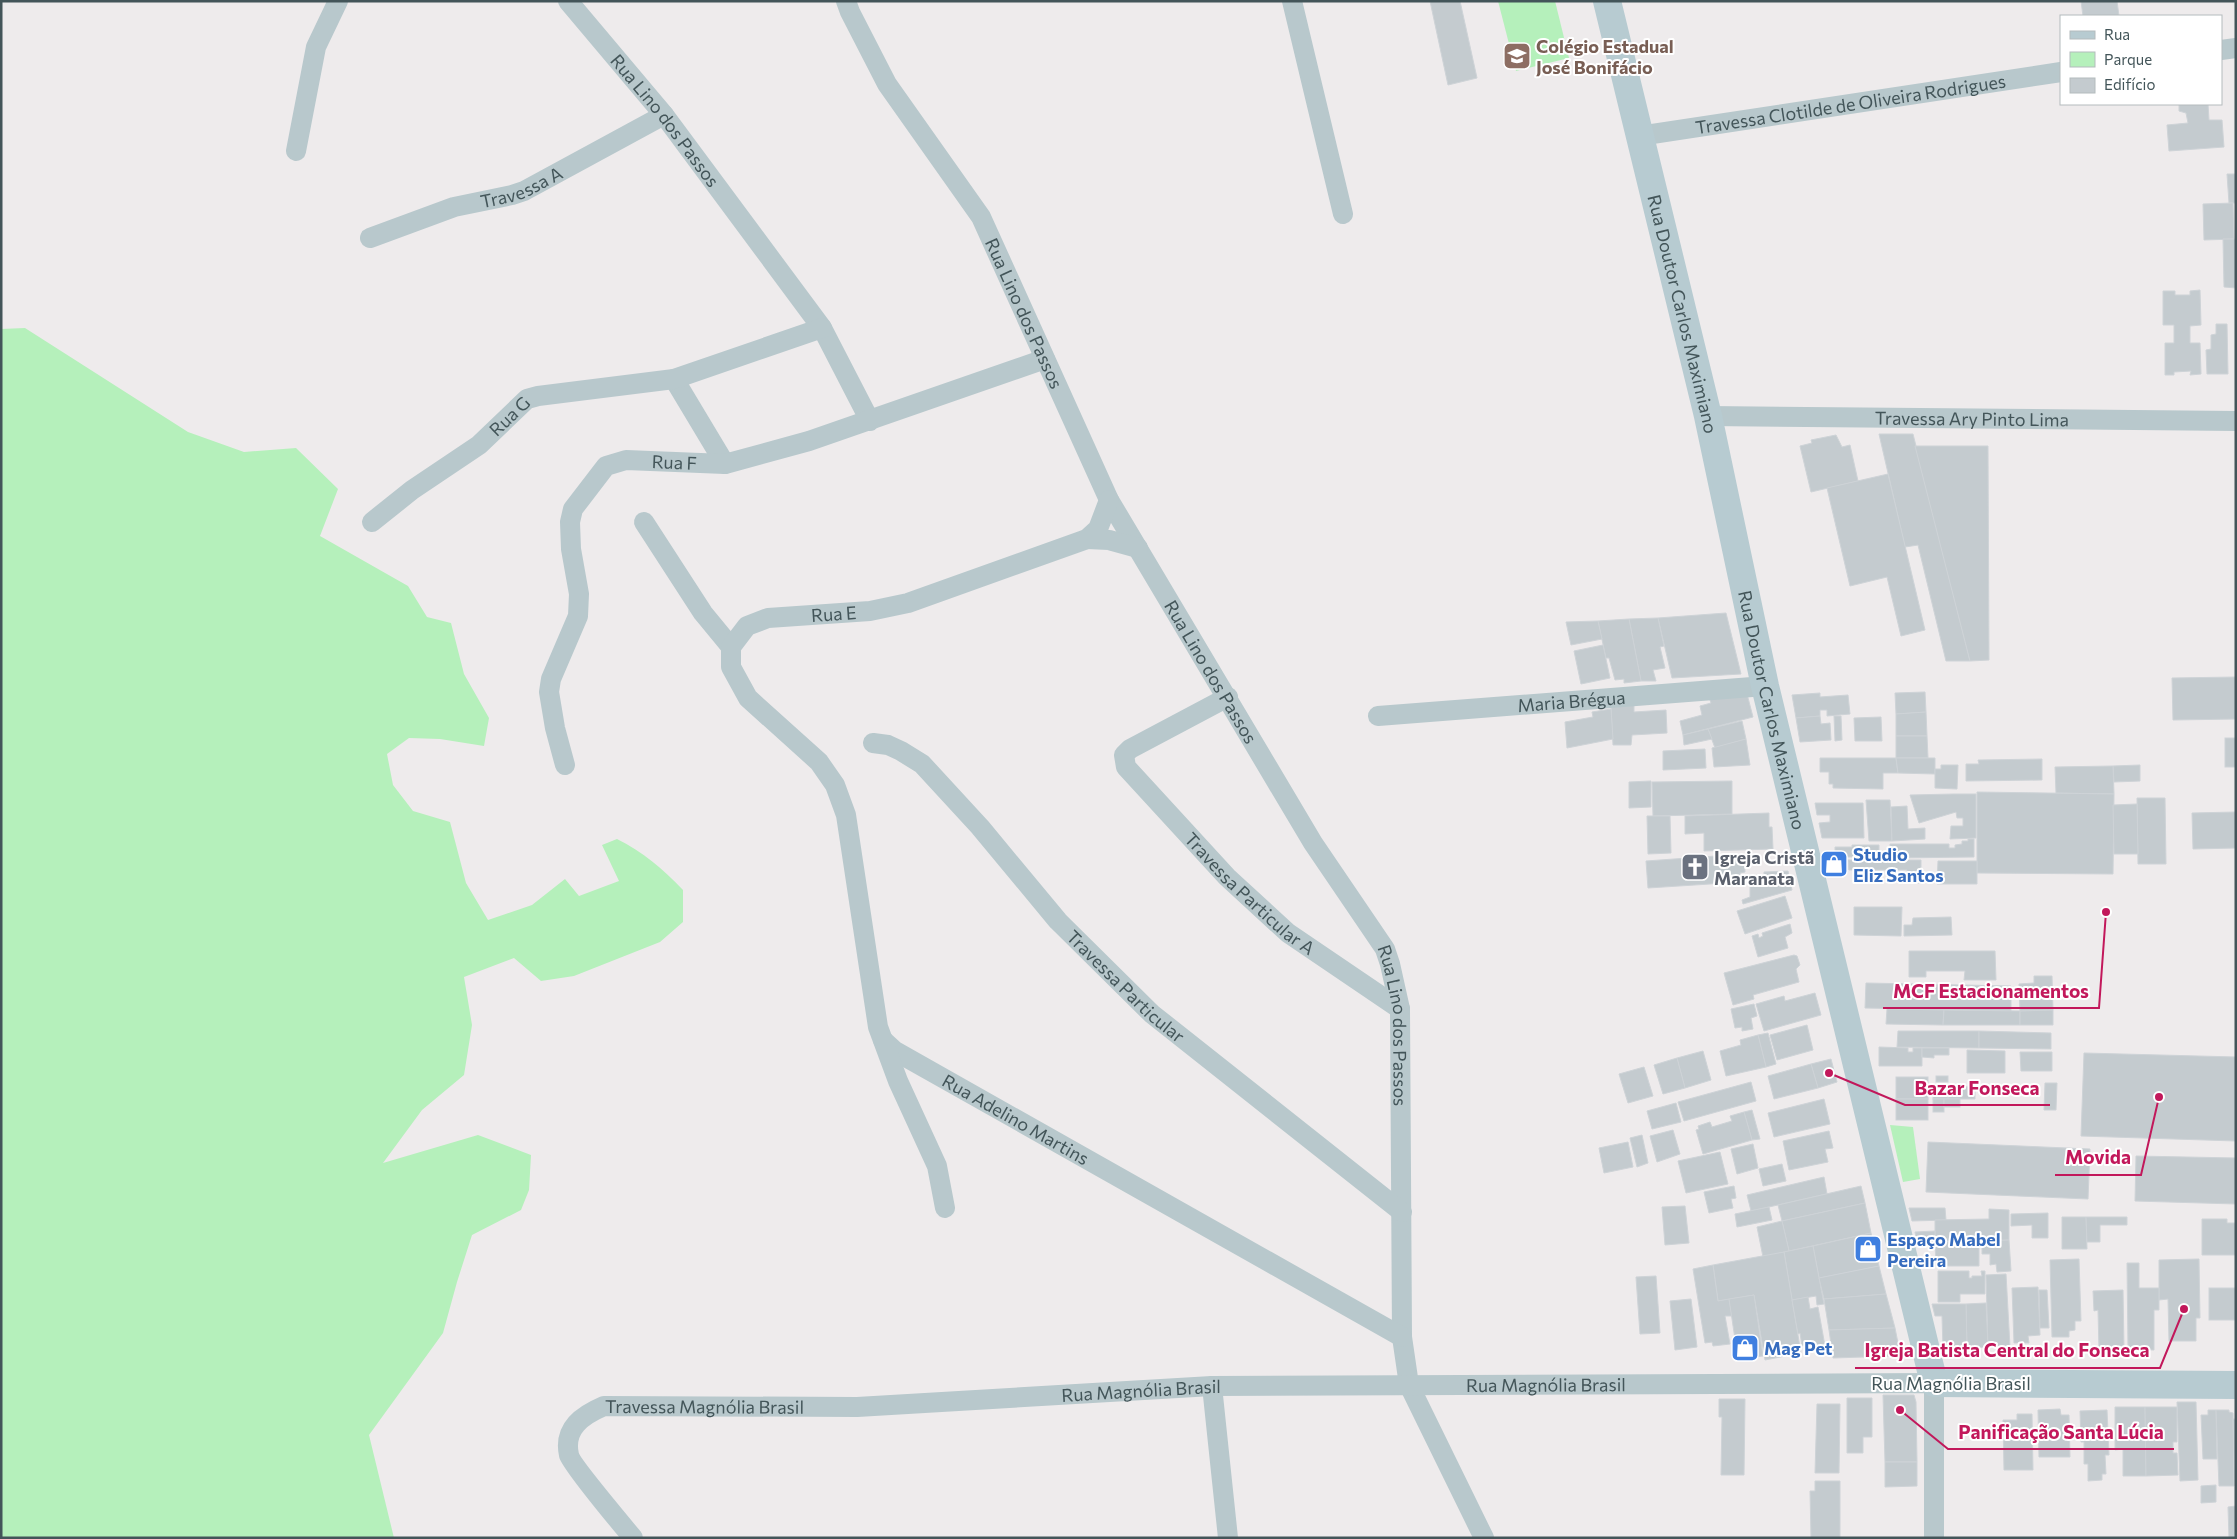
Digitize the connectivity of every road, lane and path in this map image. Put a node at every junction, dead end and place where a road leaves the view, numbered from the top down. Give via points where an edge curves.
1 (338, 1) edge
2 (568, 1) edge
3 (846, 1) edge
4 (1292, 1) edge
5 (1607, 1) edge
6 (2236, 48) edge
7 (2222, 50) edge
8 (2060, 72) edge
9 (664, 115) junction
10 (1639, 136) junction
11 (296, 151) dead end
12 (1343, 214) dead end
13 (370, 238) dead end
14 (822, 328) junction
15 (1045, 359) junction
16 (674, 380) junction
17 (1708, 416) junction
18 (870, 421) junction
19 (2236, 421) edge
20 (725, 464) junction
21 (1109, 500) junction
22 (372, 522) dead end
23 (644, 522) dead end
24 (1087, 538) junction
25 (1138, 548) junction
26 (731, 647) junction
27 (1765, 686) junction
28 (1228, 697) junction
29 (1378, 716) dead end
30 (873, 743) dead end
31 (565, 765) dead end
32 (1400, 1008) junction
33 (883, 1040) junction
34 (945, 1208) dead end
35 (1402, 1212) junction
36 (1402, 1337) junction
37 (1934, 1383) junction
38 (1409, 1385) junction
39 (2236, 1385) edge
40 (1212, 1386) junction
41 (857, 1407) joint
42 (633, 1538) edge
43 (1228, 1538) edge
44 (1484, 1538) edge
45 (1934, 1538) edge

1 - 11 street via 316,47
2 - 9 street, Rua Lino dos Passos
3 - 15 street, Rua Lino dos Passos via 887,84 981,217
4 - 12 street
5 - 10 main road, Rua Doutor Carlos Maximiano
6 - 7 street
8 - 10 street, Travessa Clotilde de Oliveira Rodrigues
9 - 13 street, Travessa A via 524,191 454,207
9 - 14 street, Rua Lino dos Passos
10 - 17 main road, Rua Doutor Carlos Maximiano
14 - 16 street, Rua G
14 - 18 street, Rua Lino dos Passos
15 - 18 street, Rua F
15 - 21 street, Rua Lino dos Passos
16 - 20 street
16 - 22 street, Rua G via 527,399 479,445 412,490
17 - 19 street, Travessa Ary Pinto Lima
17 - 27 main road, Rua Doutor Carlos Maximiano
18 - 20 street, Rua F
20 - 31 street, Rua F via 614,462 606,466 573,509 571,549 579,594 578,616 551,679 549,692
21 - 24 street via 1098,529
21 - 25 street, Rua Lino dos Passos
23 - 26 street via 702,614
24 - 25 street, Rua E
24 - 26 street, Rua E via 908,603 870,611 768,618 747,626
25 - 28 street, Rua Lino dos Passos
26 - 33 street via 731,668 748,698 819,762 835,785 846,815 878,1027
27 - 29 street, Maria Brégua
27 - 37 main road, Rua Doutor Carlos Maximiano
28 - 32 street, Rua Lino dos Passos via 1313,843 1385,949
28 - 32 street, Travessa Particular A via 1130,749 1124,755 1126,767 1227,877 1288,933
30 - 35 street, Travessa Particular via 888,745 922,764 980,827 1058,921 1152,1014
32 - 35 street, Rua Lino dos Passos
33 - 34 street via 937,1166
33 - 36 street, Rua Adelino Martins via 904,1056
35 - 36 street, Rua Lino dos Passos
36 - 38 street, Rua Lino dos Passos
37 - 38 street, Rua Magnólia Brasil
37 - 39 main road, Rua Magnólia Brasil
37 - 45 street, Rua Doutor Carlos Maximiano
38 - 40 street, Rua Magnólia Brasil
38 - 44 street, Rua Lino dos Passos
40 - 41 street, Rua Magnólia Brasil
40 - 43 street
41 - 42 street, Travessa Magnólia Brasil via 604,1406 586,1413 576,1423 569,1438 569,1456

